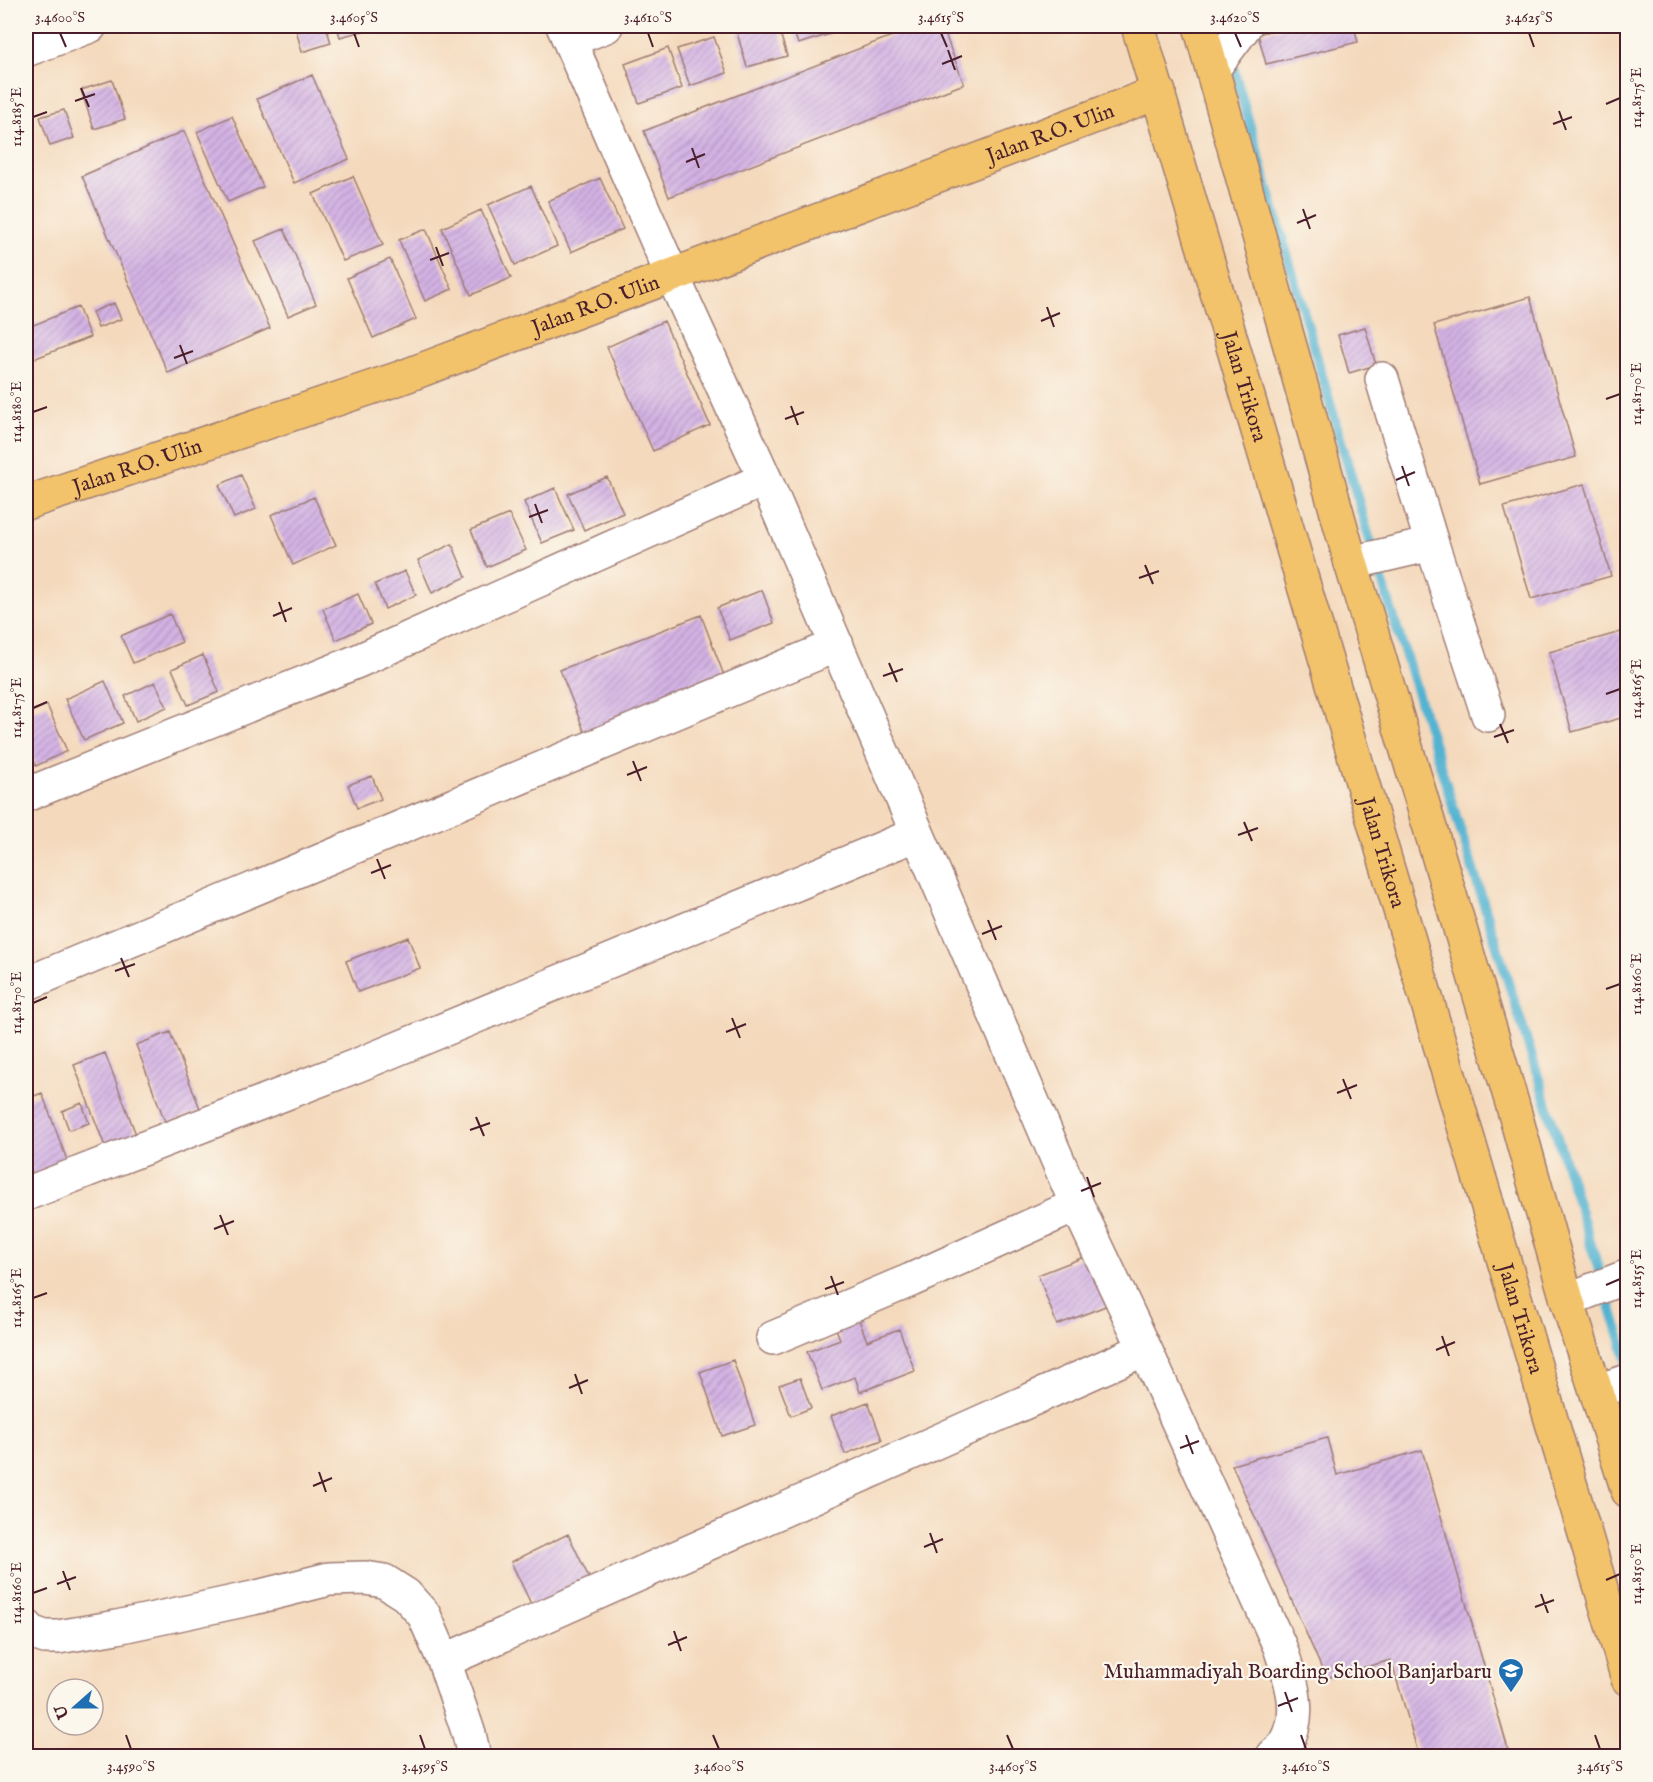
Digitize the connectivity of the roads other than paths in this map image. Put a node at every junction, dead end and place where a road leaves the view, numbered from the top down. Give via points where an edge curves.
1 (90, 26) edge
2 (606, 26) edge
3 (1138, 26) edge
4 (1200, 26) edge
5 (1245, 26) edge
6 (566, 33) edge
7 (26, 50) edge
8 (1213, 69) junction
9 (1159, 92) junction
10 (672, 275) junction
11 (1382, 379) dead end
12 (765, 479) junction
13 (26, 503) edge
14 (1432, 544) junction
15 (1351, 563) junction
16 (837, 645) junction
17 (1488, 715) dead end
18 (26, 795) edge
19 (917, 834) junction
20 (26, 984) edge
21 (1512, 1103) junction
22 (1462, 1117) junction
23 (26, 1194) edge
24 (1077, 1205) junction
25 (1628, 1276) edge
26 (1567, 1300) junction
27 (773, 1338) dead end
28 (1145, 1349) junction
29 (1612, 1386) edge
30 (1617, 1422) edge
31 (1628, 1491) edge
32 (26, 1626) edge
33 (444, 1662) junction
34 (1628, 1679) edge
35 (474, 1756) edge
36 (1273, 1756) edge

1 - 7 street
2 - 6 street
3 - 9 main road, Jalan Trikora
4 - 8 main road
5 - 8 street
6 - 10 street
8 - 15 main road
9 - 10 main road, Jalan R.O. Ulin
9 - 22 main road, Jalan Trikora
10 - 12 street
10 - 13 main road, Jalan R.O. Ulin via 400,378
11 - 14 street
12 - 16 street
12 - 18 street via 358,662
14 - 15 street
14 - 17 street
15 - 21 main road
16 - 19 street
16 - 20 street
19 - 23 street via 357,1065
19 - 24 street
21 - 22 main road
21 - 26 main road
22 - 34 main road, Jalan Trikora
24 - 27 street
24 - 28 street
25 - 26 street
26 - 29 main road
28 - 33 street
28 - 36 street via 1280,1647 1290,1678 1295,1705 1292,1726 1286,1744
29 - 30 main road
30 - 31 main road
32 - 33 street via 33,1633 58,1637 329,1579 364,1578 384,1581 406,1595 424,1615
33 - 35 street

